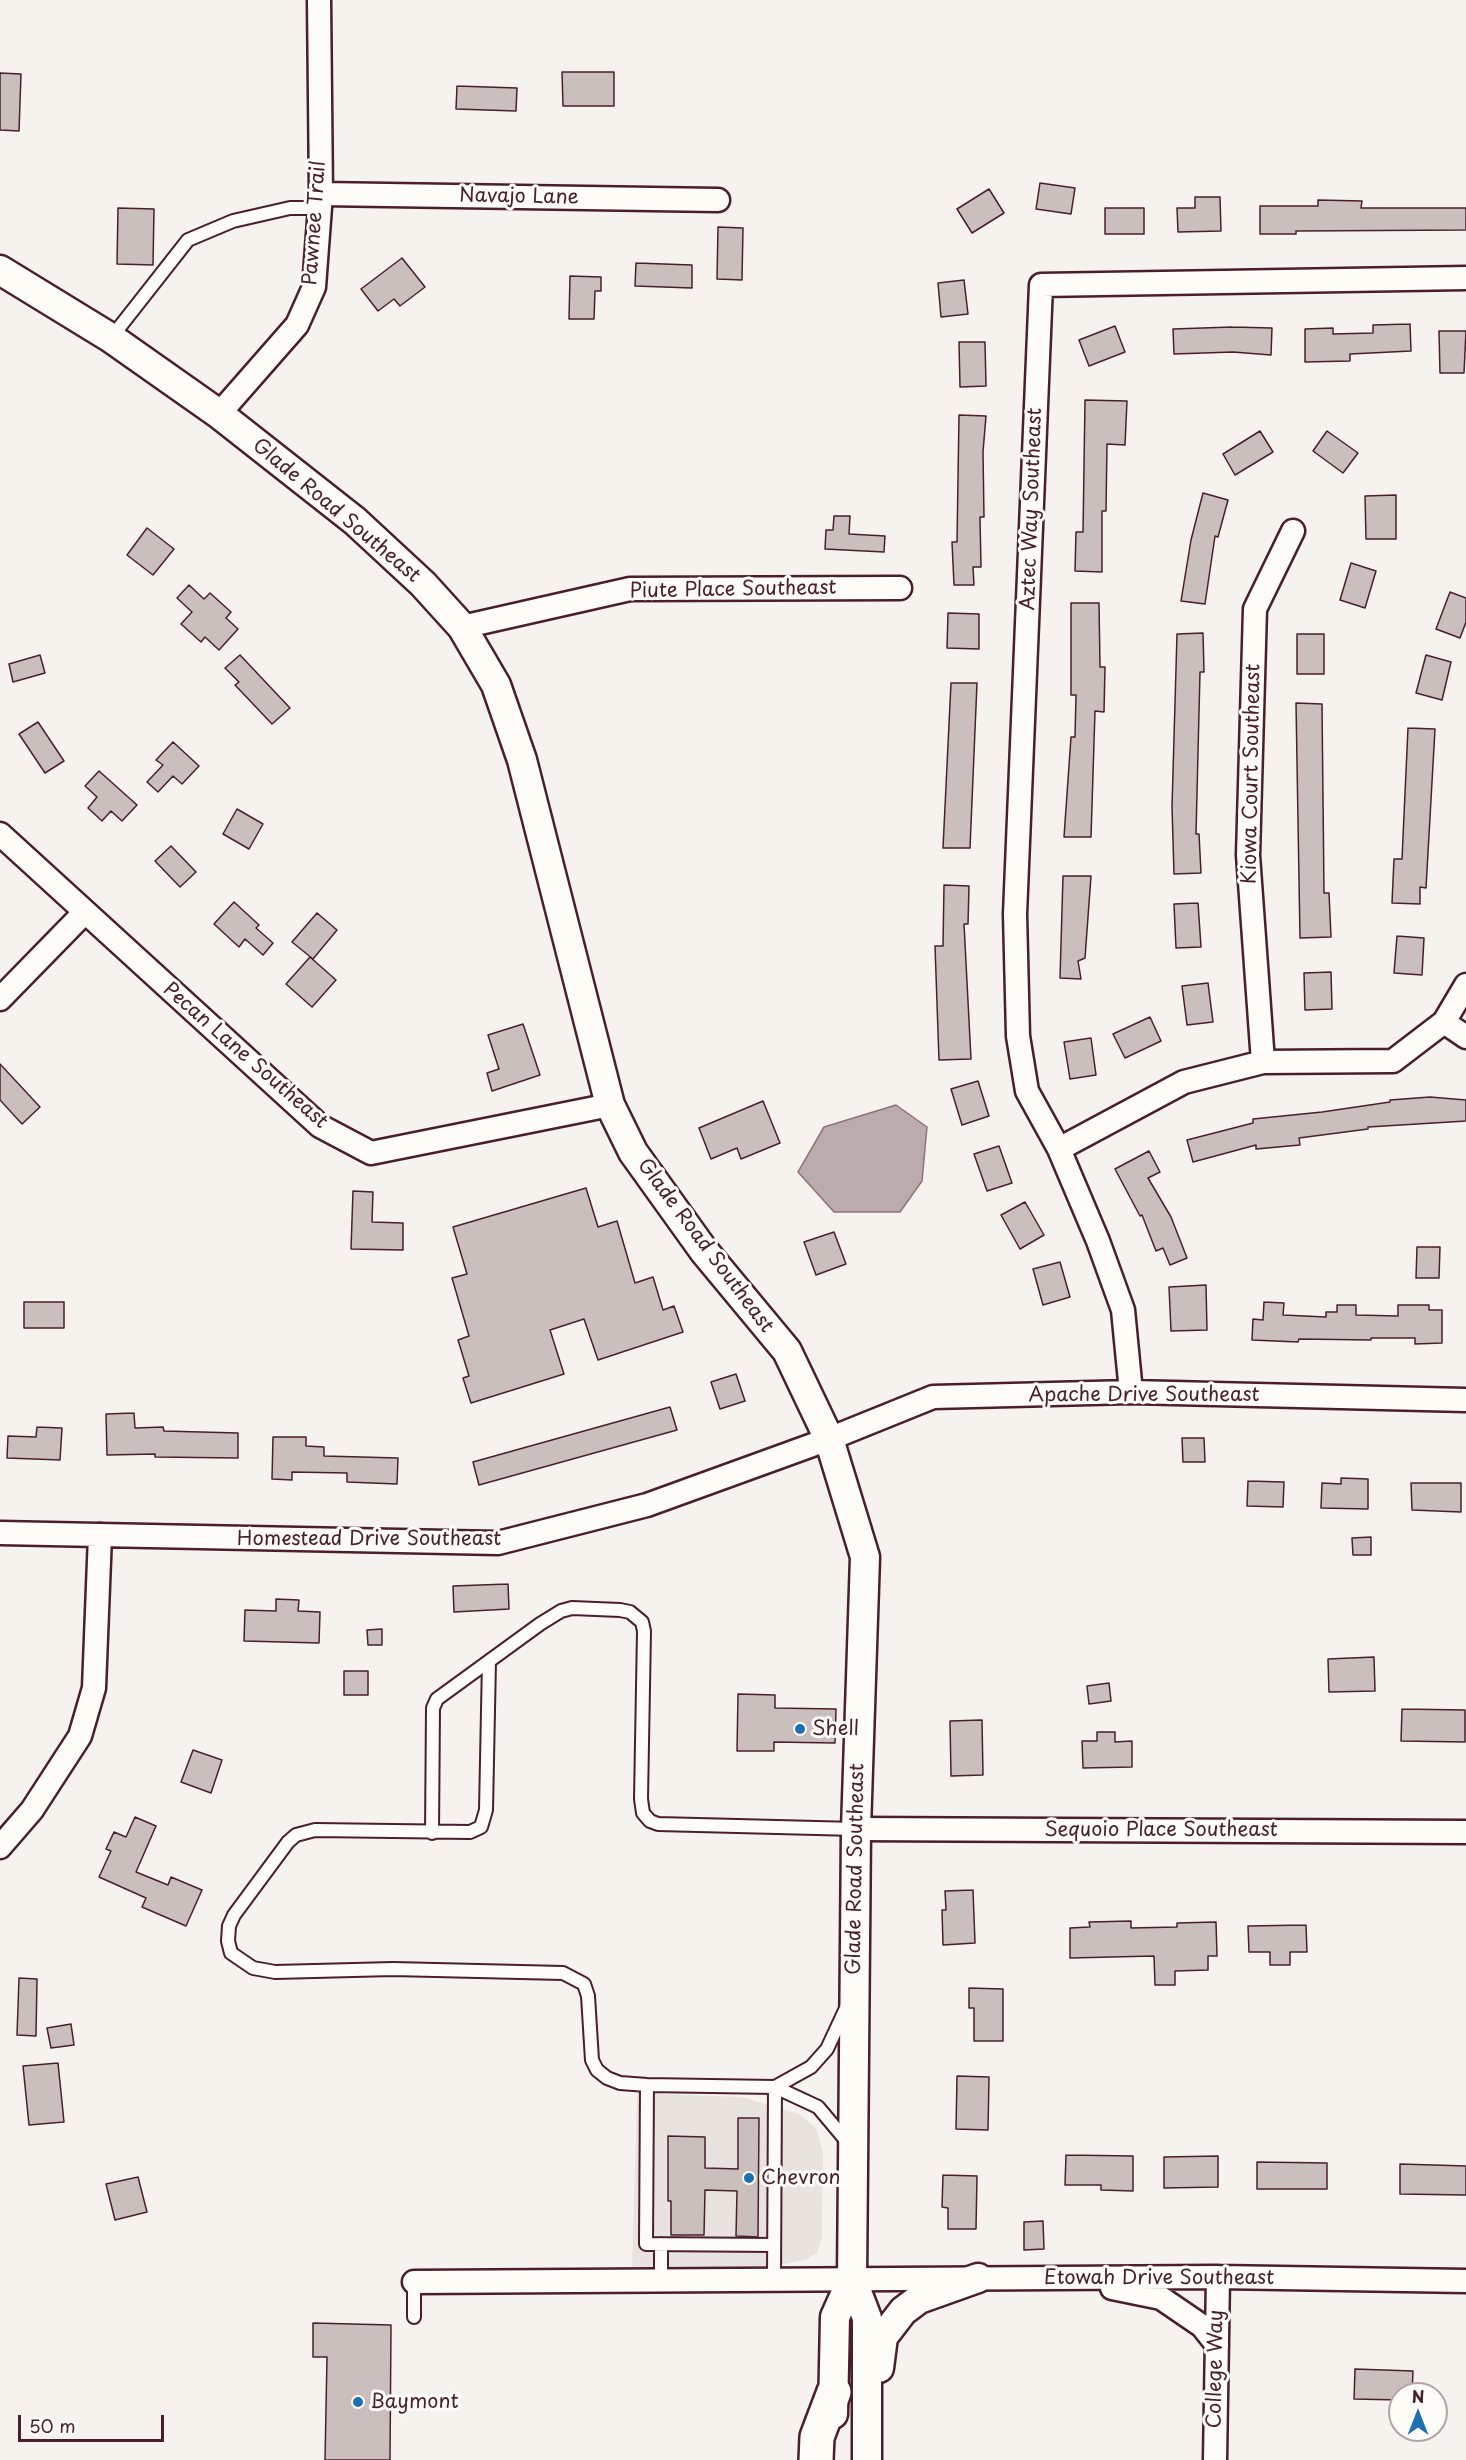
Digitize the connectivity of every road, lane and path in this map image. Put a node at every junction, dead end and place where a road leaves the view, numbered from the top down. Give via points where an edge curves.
1 (319, 0) edge
2 (718, 200) dead end
3 (321, 201) junction
4 (0, 270) edge
5 (1466, 278) edge
6 (111, 338) junction
7 (219, 414) junction
8 (1293, 531) dead end
9 (900, 588) dead end
10 (462, 627) junction
11 (0, 834) edge
12 (84, 913) junction
13 (1466, 985) edge
14 (0, 999) edge
15 (1444, 1022) junction
16 (1466, 1037) edge
17 (1263, 1062) junction
18 (610, 1105) junction
19 (1059, 1149) junction
20 (1131, 1392) junction
21 (1466, 1400) edge
22 (830, 1439) junction
23 (0, 1533) edge
24 (100, 1535) junction
25 (489, 1661) junction
26 (856, 1829) junction
27 (1466, 1832) edge
28 (432, 1833) junction
29 (0, 1847) edge
30 (854, 1992) junction
31 (647, 2085) junction
32 (775, 2087) junction
33 (853, 2149) junction
34 (662, 2244) junction
35 (774, 2245) junction
36 (1218, 2277) junction
37 (978, 2278) junction
38 (1063, 2278) junction
39 (774, 2279) junction
40 (852, 2279) junction
41 (661, 2280) junction
42 (1466, 2281) edge
43 (414, 2282) joint
44 (414, 2317) dead end
45 (1217, 2344) junction
46 (834, 2392) junction
47 (816, 2460) edge
48 (832, 2460) edge
49 (867, 2460) edge
50 (878, 2460) edge
51 (1215, 2460) edge

1 - 3 street, Pawnee Trail
2 - 3 street, Navajo Lane
3 - 6 lane via 233,221 188,240
3 - 7 street, Pawnee Trail via 314,287 297,325
4 - 6 street, Glade Road Southeast
5 - 19 street, Aztec Way Southeast via 1041,285 1015,914 1018,1036 1028,1091
6 - 7 street, Glade Road Southeast
7 - 10 street, Glade Road Southeast via 355,521 423,584
8 - 17 street, Kiowa Court Southeast via 1255,609 1248,855
9 - 10 street, Piute Place Southeast via 630,589
10 - 18 street, Glade Road Southeast via 496,685 522,760
11 - 12 street, Pecan Lane Southeast
12 - 14 street
12 - 18 street, Pecan Lane Southeast via 320,1126 371,1153
13 - 15 street
15 - 16 street
15 - 17 street via 1393,1061
17 - 19 street via 1184,1082
18 - 22 street, Glade Road Southeast via 633,1152 704,1251 787,1351
19 - 20 street, Aztec Way Southeast via 1124,1310
20 - 21 street, Apache Drive Southeast
20 - 22 street, Apache Drive Southeast via 933,1397
22 - 24 street, Homestead Drive Southeast via 647,1505 498,1543
22 - 26 street, Glade Road Southeast via 865,1557
23 - 24 street, Homestead Drive Southeast
24 - 29 street via 94,1688 80,1736 32,1810
25 - 26 lane via 561,1611 572,1608 630,1612 642,1622 644,1631 641,1799 643,1813 650,1821
25 - 28 lane via 437,1699 433,1708
25 - 28 lane via 485,1818 481,1827 470,1832
26 - 27 street, Sequoio Place Southeast
26 - 30 street, Glade Road Southeast
28 - 31 lane via 315,1830 296,1835 234,1915 229,1926 231,1953 253,1968 275,1972 393,1969 563,1973 584,1984 590,2046 597,2070 621,2083
30 - 32 lane via 827,2049 811,2067
30 - 33 street, Glade Road Southeast
31 - 32 lane
31 - 34 lane via 646,2244
32 - 33 lane via 818,2107
32 - 35 lane
33 - 40 street, Glade Road Southeast
34 - 35 lane
34 - 41 lane
35 - 39 lane
36 - 38 street, Etowah Drive Southeast
36 - 42 street, Etowah Drive Southeast
36 - 45 street, College Way
37 - 38 street, Etowah Drive Southeast
37 - 40 street, Etowah Drive Southeast
37 - 50 street via 919,2299 903,2311 883,2337 879,2354
38 - 45 street via 1161,2298 1202,2326
39 - 40 street, Etowah Drive Southeast
39 - 41 street, Etowah Drive Southeast
40 - 46 street via 835,2317
40 - 49 street, Glade Road Southeast via 867,2318
41 - 43 street, Etowah Drive Southeast
43 - 44 lane
45 - 51 street, College Way
46 - 47 highway via 817,2437
46 - 48 street

